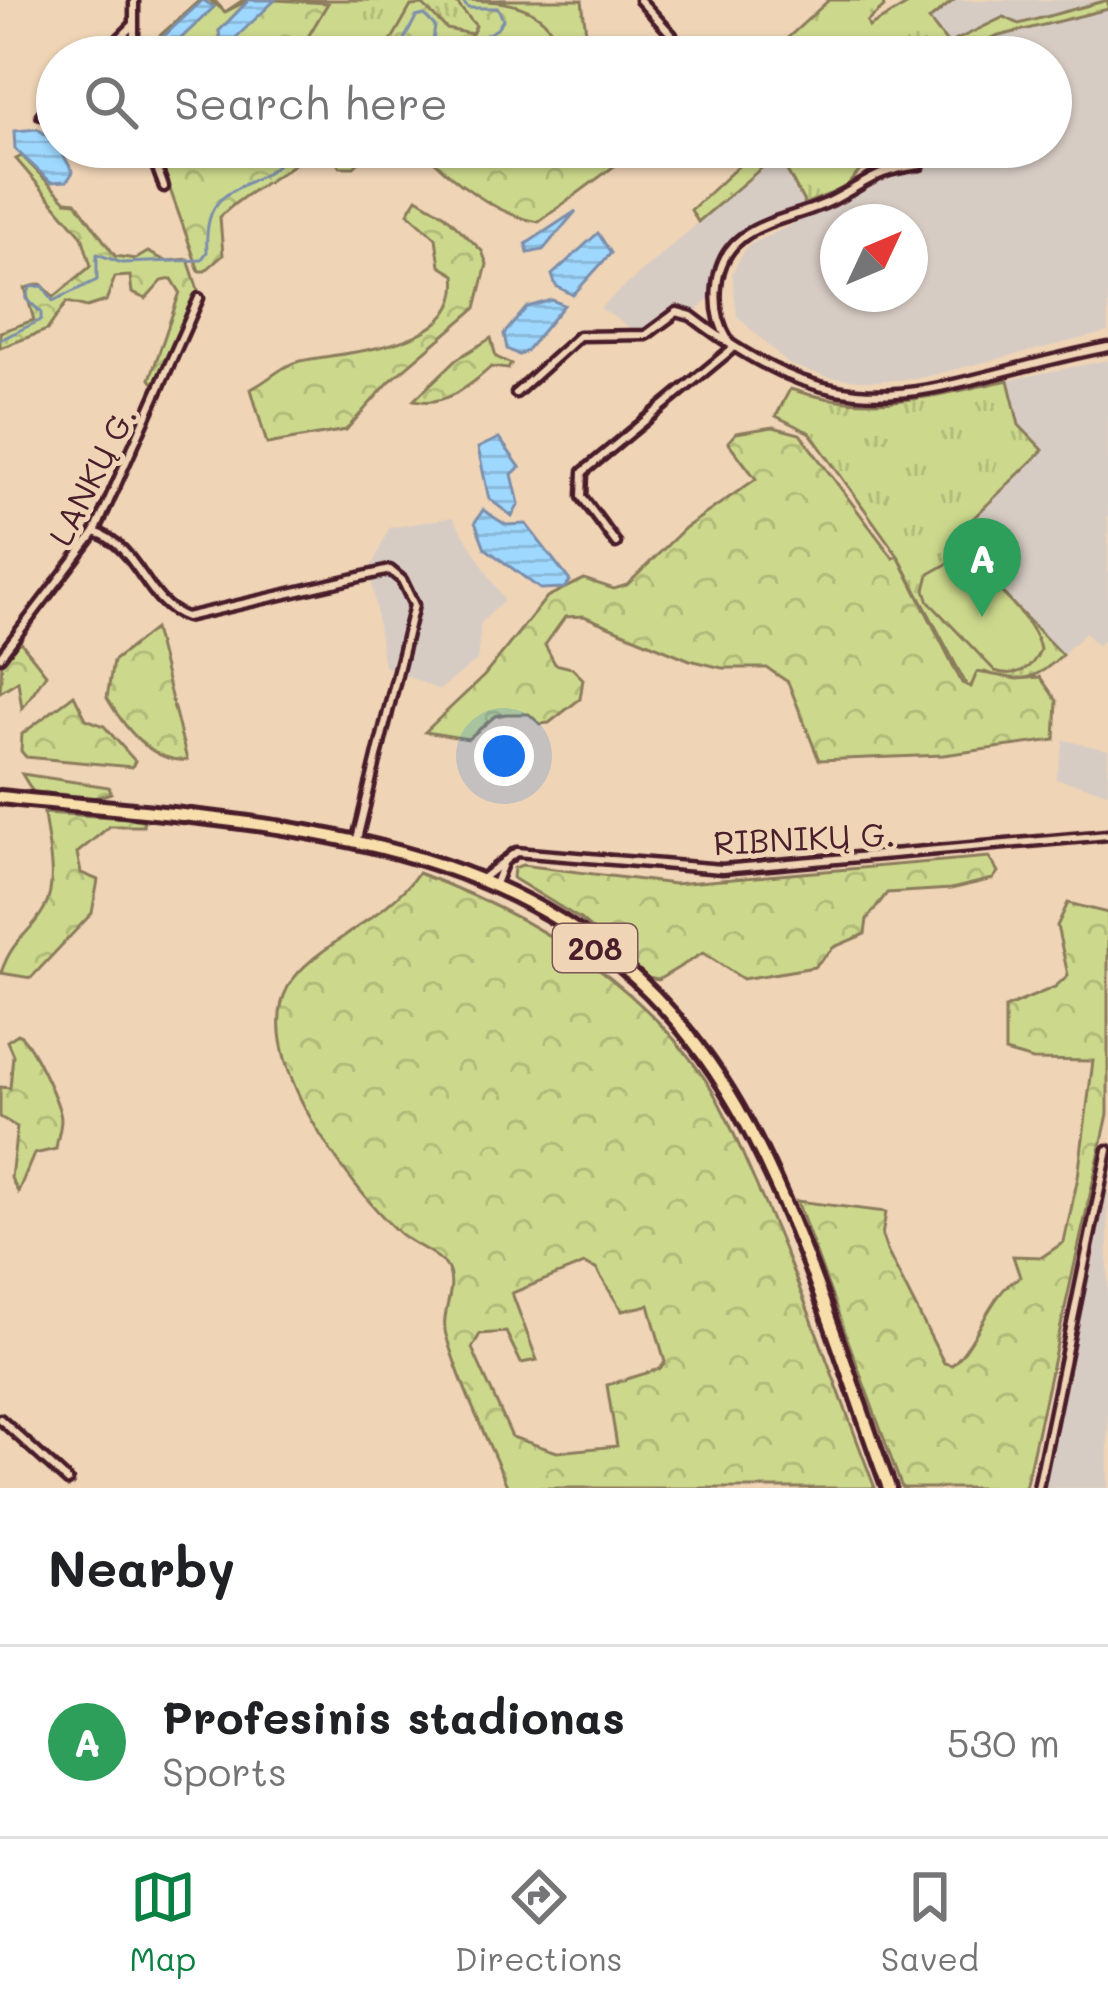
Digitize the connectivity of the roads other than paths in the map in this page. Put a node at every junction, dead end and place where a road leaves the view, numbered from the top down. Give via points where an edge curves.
1 (134, 0) edge
2 (640, 0) edge
3 (133, 25) junction
4 (122, 36) edge
5 (133, 36) edge
6 (672, 36) edge
7 (157, 168) edge
8 (900, 168) edge
9 (164, 187) dead end
10 (199, 298) dead end
11 (1108, 347) edge
12 (733, 348) junction
13 (516, 393) dead end
14 (95, 532) junction
15 (616, 543) dead end
16 (0, 657) edge
17 (0, 797) edge
18 (1108, 835) edge
19 (357, 839) junction
20 (505, 858) junction
21 (489, 881) junction
22 (1108, 1150) edge
23 (1106, 1165) edge
24 (0, 1420) edge
25 (68, 1481) dead end
26 (889, 1488) edge
27 (1038, 1488) edge

1 - 3 street
2 - 6 street
3 - 4 street
3 - 5 street
7 - 9 street
8 - 12 street via 874,172 834,200 739,238 724,255 716,295
10 - 14 street, LANKŲ G.
11 - 12 street via 879,396 782,377
12 - 13 street via 676,312 646,335 579,337
12 - 15 street via 583,472 582,497
14 - 16 street, LANKŲ G.
14 - 19 street via 124,547 168,607 186,617 390,570 403,580 414,605
17 - 19 highway, 208
18 - 20 street, RIBNIKŲ G. via 745,868 524,852
19 - 21 highway, 208
20 - 21 street
20 - 21 street
21 - 26 highway, 208 via 622,971 722,1082 778,1194
22 - 23 street
23 - 27 street
24 - 25 street

